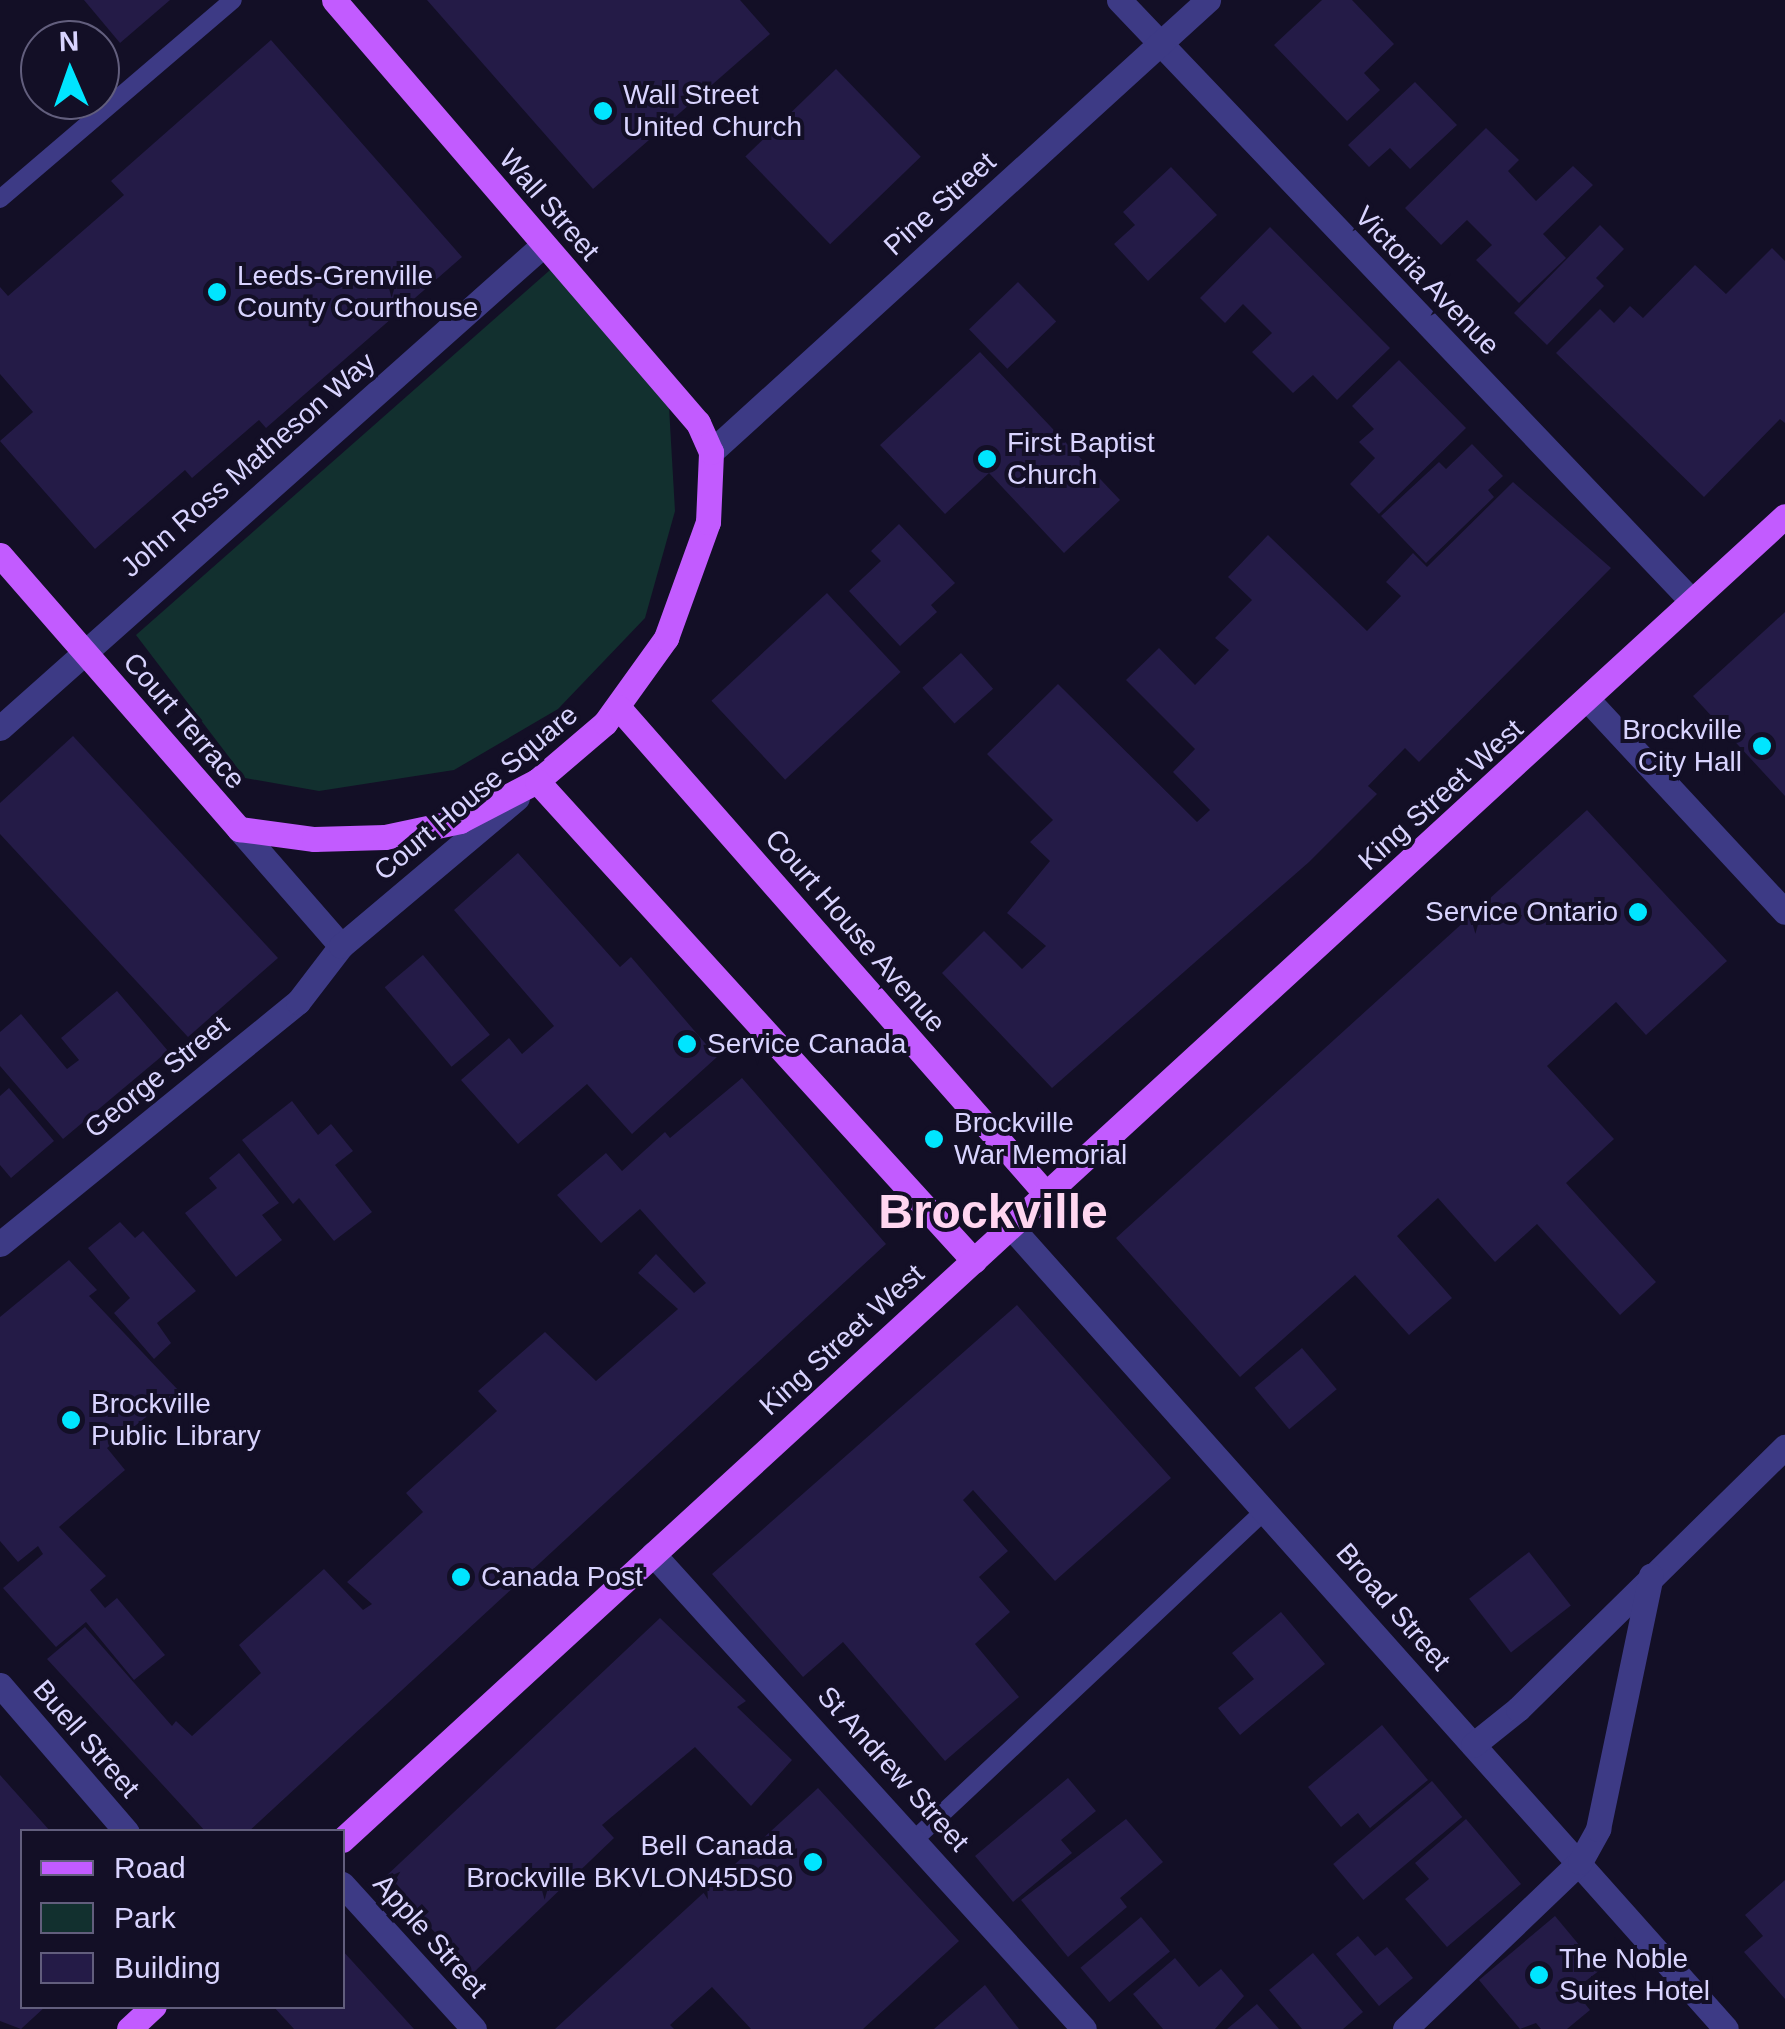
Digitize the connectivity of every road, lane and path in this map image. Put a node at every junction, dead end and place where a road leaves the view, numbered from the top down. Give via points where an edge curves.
1 (232, 0) edge
2 (334, 0) edge
3 (1119, 0) edge
4 (1208, 0) edge
5 (1161, 46) junction
6 (0, 199) edge
7 (543, 245) junction
8 (711, 452) junction
9 (1785, 516) edge
10 (0, 555) edge
11 (1692, 602) junction
12 (84, 651) junction
13 (1588, 700) junction
14 (618, 707) junction
15 (0, 728) edge
16 (537, 781) junction
17 (239, 829) junction
18 (1785, 912) edge
19 (340, 946) junction
20 (1047, 1195) junction
21 (1012, 1227) junction
22 (0, 1244) edge
23 (974, 1261) junction
24 (1785, 1447) edge
25 (1267, 1509) junction
26 (653, 1554) junction
27 (1651, 1574) junction
28 (0, 1685) edge
29 (1473, 1745) junction
30 (124, 1829) edge
31 (345, 1837) edge
32 (916, 1838) junction
33 (1580, 1862) junction
34 (345, 1887) edge
35 (151, 2009) edge
36 (130, 2029) edge
37 (474, 2029) edge
38 (1084, 2029) edge
39 (1406, 2029) edge
40 (1726, 2029) edge

1 - 6 lane
2 - 7 main road, Wall Street
3 - 5 street, Victoria Avenue
4 - 5 street, Pine Street
5 - 8 street, Pine Street
5 - 11 street, Victoria Avenue
7 - 8 main road, Wall Street via 672,388
7 - 12 street, John Ross Matheson Way
8 - 14 main road, Court House Square via 708,522 685,593 666,638
9 - 11 main road, King Street West
10 - 12 main road, Court Terrace
11 - 13 main road, King Street West
12 - 15 street, John Ross Matheson Way
12 - 17 main road, Court Terrace
13 - 18 street
13 - 20 main road, King Street West
14 - 16 main road, Court House Square via 582,748
14 - 20 main road, Court House Avenue
16 - 17 main road, Court Terrace via 460,822 385,838
16 - 19 street, Court House Square
16 - 23 main road
17 - 19 street, Court Terrace
19 - 22 street, George Street via 298,1002
20 - 21 main road, King Street West
21 - 23 main road, King Street West
21 - 25 street, Broad Street
23 - 26 main road, King Street West
24 - 27 street
25 - 29 street, Broad Street
25 - 32 lane
26 - 31 main road, King Street West
26 - 32 street, St Andrew Street
27 - 29 street via 1518,1709
27 - 33 street via 1608,1791
28 - 30 street, Buell Street
29 - 33 street, Broad Street
32 - 38 street, St Andrew Street
33 - 39 street
33 - 40 street, Broad Street
34 - 37 street, Apple Street
35 - 36 main road

